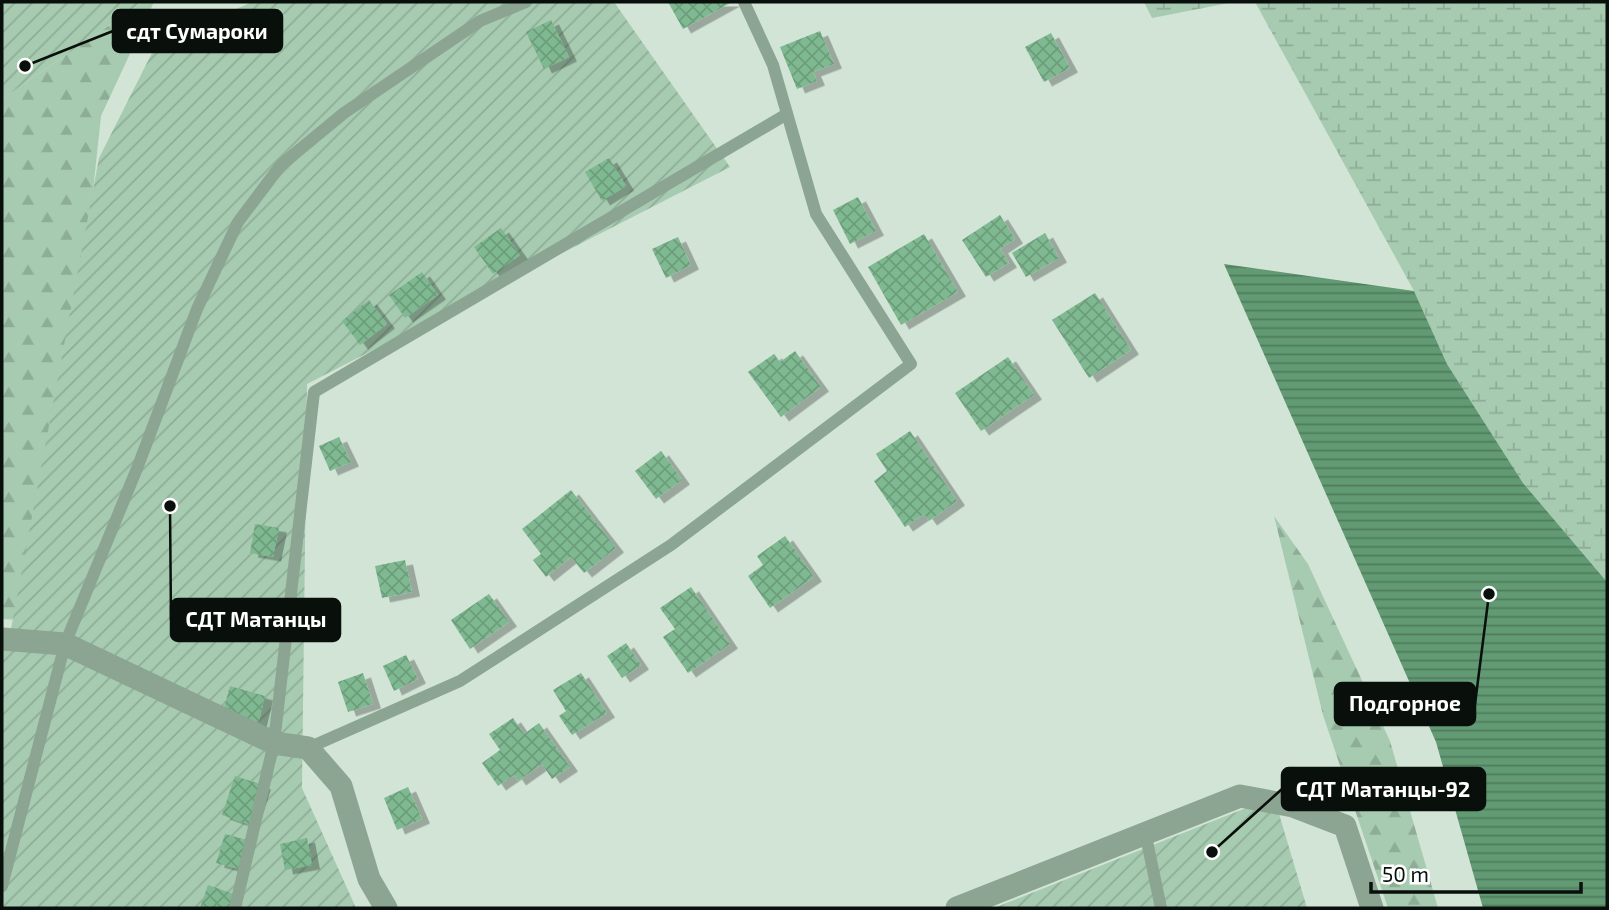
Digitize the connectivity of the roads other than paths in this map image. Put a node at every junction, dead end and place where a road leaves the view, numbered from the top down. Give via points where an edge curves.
1 (526, 2) edge
2 (744, 2) edge
3 (787, 114) junction
4 (2, 639) edge
5 (65, 645) junction
6 (274, 743) junction
7 (308, 748) junction
8 (1145, 832) junction
9 (2, 886) edge
10 (236, 908) edge
11 (386, 908) edge
12 (957, 908) edge
13 (1161, 908) edge
14 (1372, 908) edge

1 - 5 lane via 480,21 344,113 281,165 238,222 197,309
2 - 3 lane via 773,65
3 - 6 lane via 314,392
3 - 7 lane via 816,214 911,364 671,545 460,681
4 - 5 street
5 - 6 street
5 - 9 lane
6 - 7 street
6 - 10 lane
7 - 11 street via 341,786 369,879
8 - 12 street
8 - 13 lane
8 - 14 street via 1240,796 1293,806 1345,826

